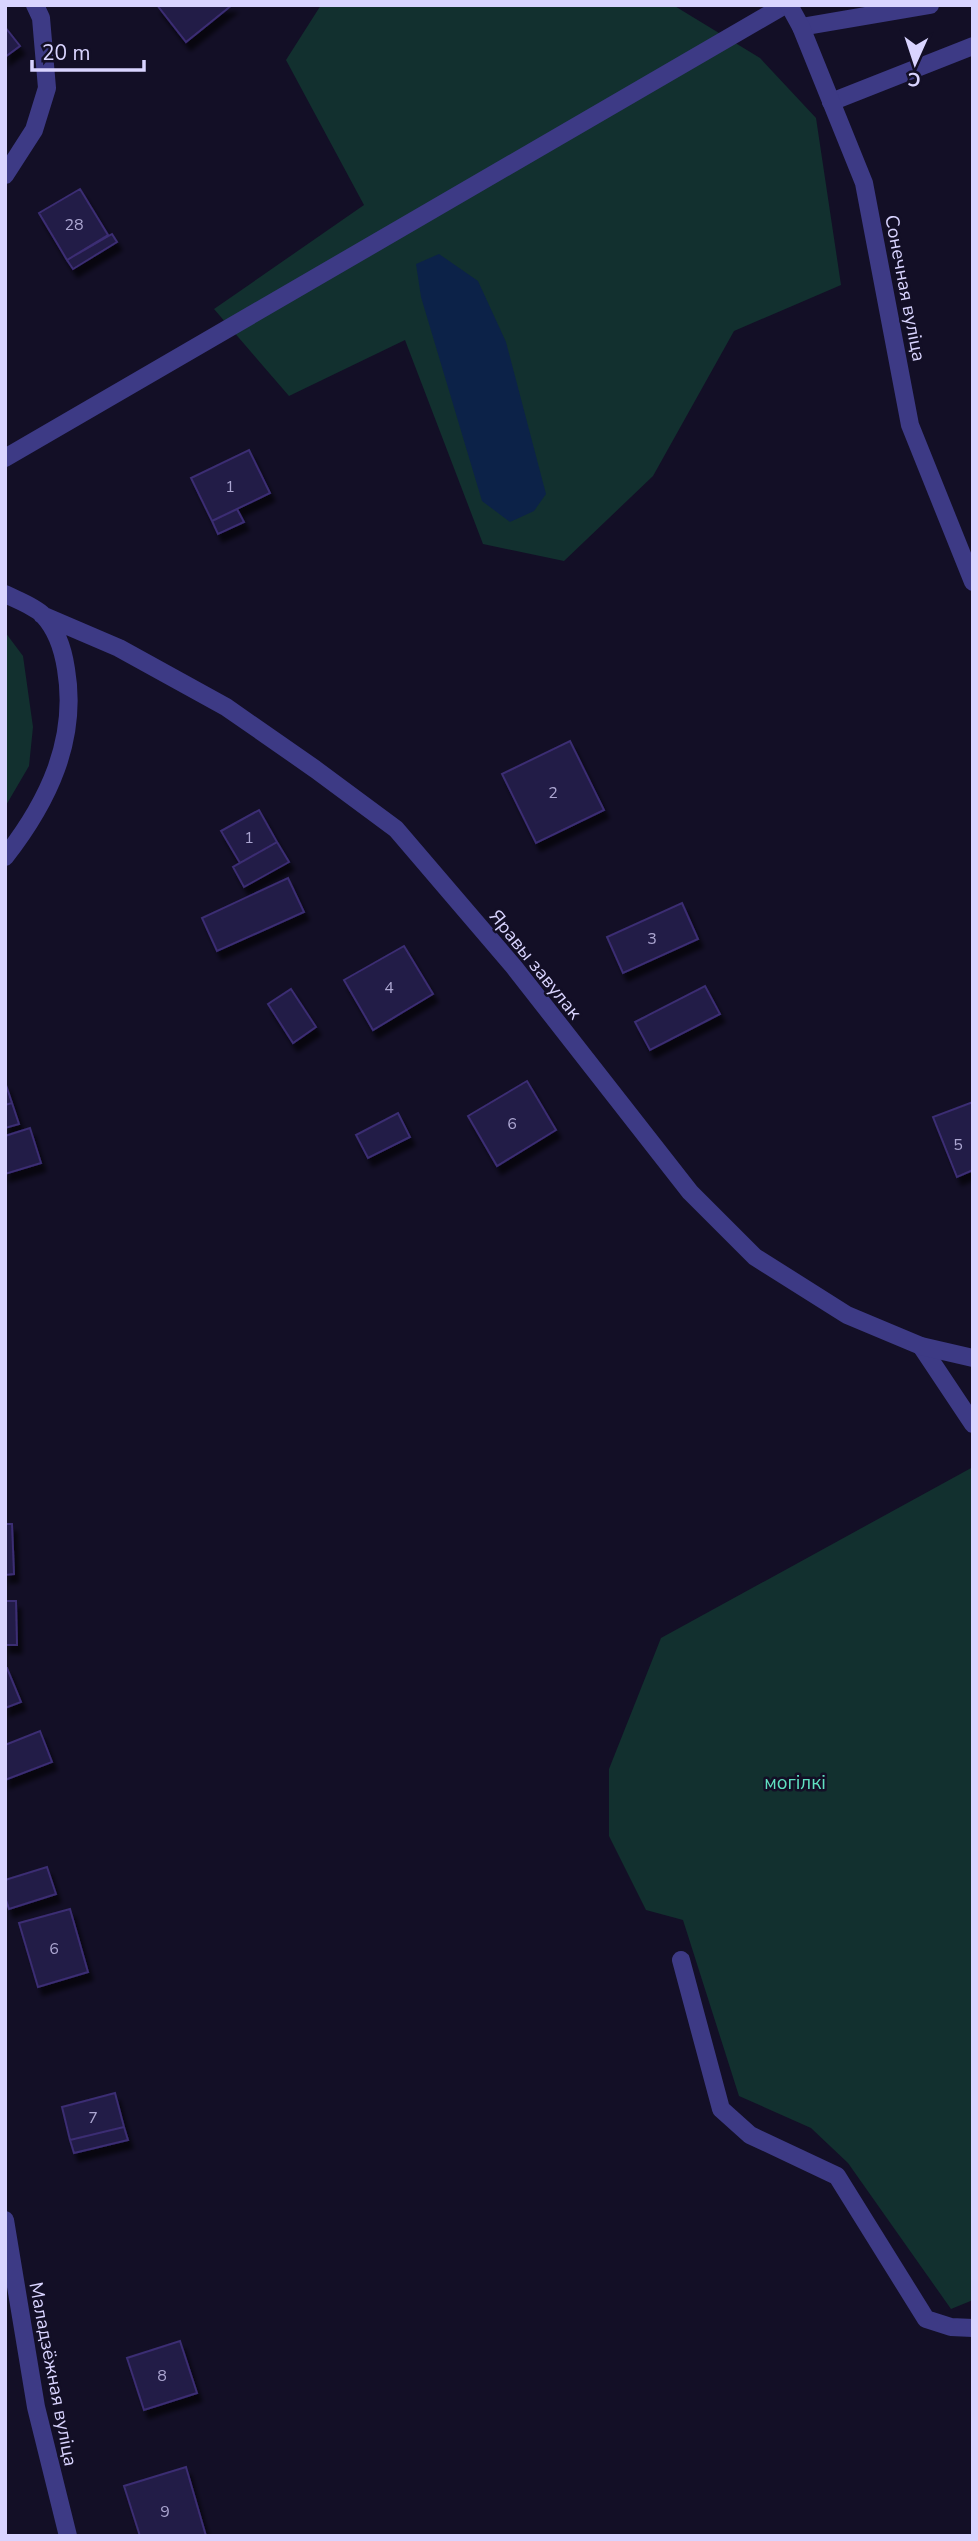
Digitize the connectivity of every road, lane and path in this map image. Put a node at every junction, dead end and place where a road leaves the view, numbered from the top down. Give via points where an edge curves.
1 (35, 5) edge
2 (787, 5) edge
3 (930, 5) edge
4 (801, 27) junction
5 (973, 46) edge
6 (831, 102) junction
7 (5, 175) edge
8 (5, 458) edge
9 (973, 582) edge
10 (5, 594) edge
11 (42, 615) junction
12 (5, 858) edge
13 (921, 1346) junction
14 (973, 1358) edge
15 (973, 1424) edge
16 (681, 1960) dead end
17 (5, 2220) edge
18 (973, 2328) edge
19 (68, 2536) edge

1 - 7 street via 41,18 47,88 34,130
2 - 4 street, Сонечная вуліца
2 - 8 street
3 - 4 street
4 - 6 street, Сонечная вуліца
5 - 6 street
6 - 9 street, Сонечная вуліца via 864,183 910,425
10 - 11 street
11 - 12 street via 62,645 71,695 66,737 51,785
11 - 13 street, Яравы завулак via 120,648 226,707 396,830 514,967 690,1192 755,1256 847,1315
13 - 14 street, Яравы завулак
13 - 15 street
16 - 18 street via 721,2109 750,2134 837,2176 926,2319
17 - 19 street, Маладзёжная вуліца via 36,2407

